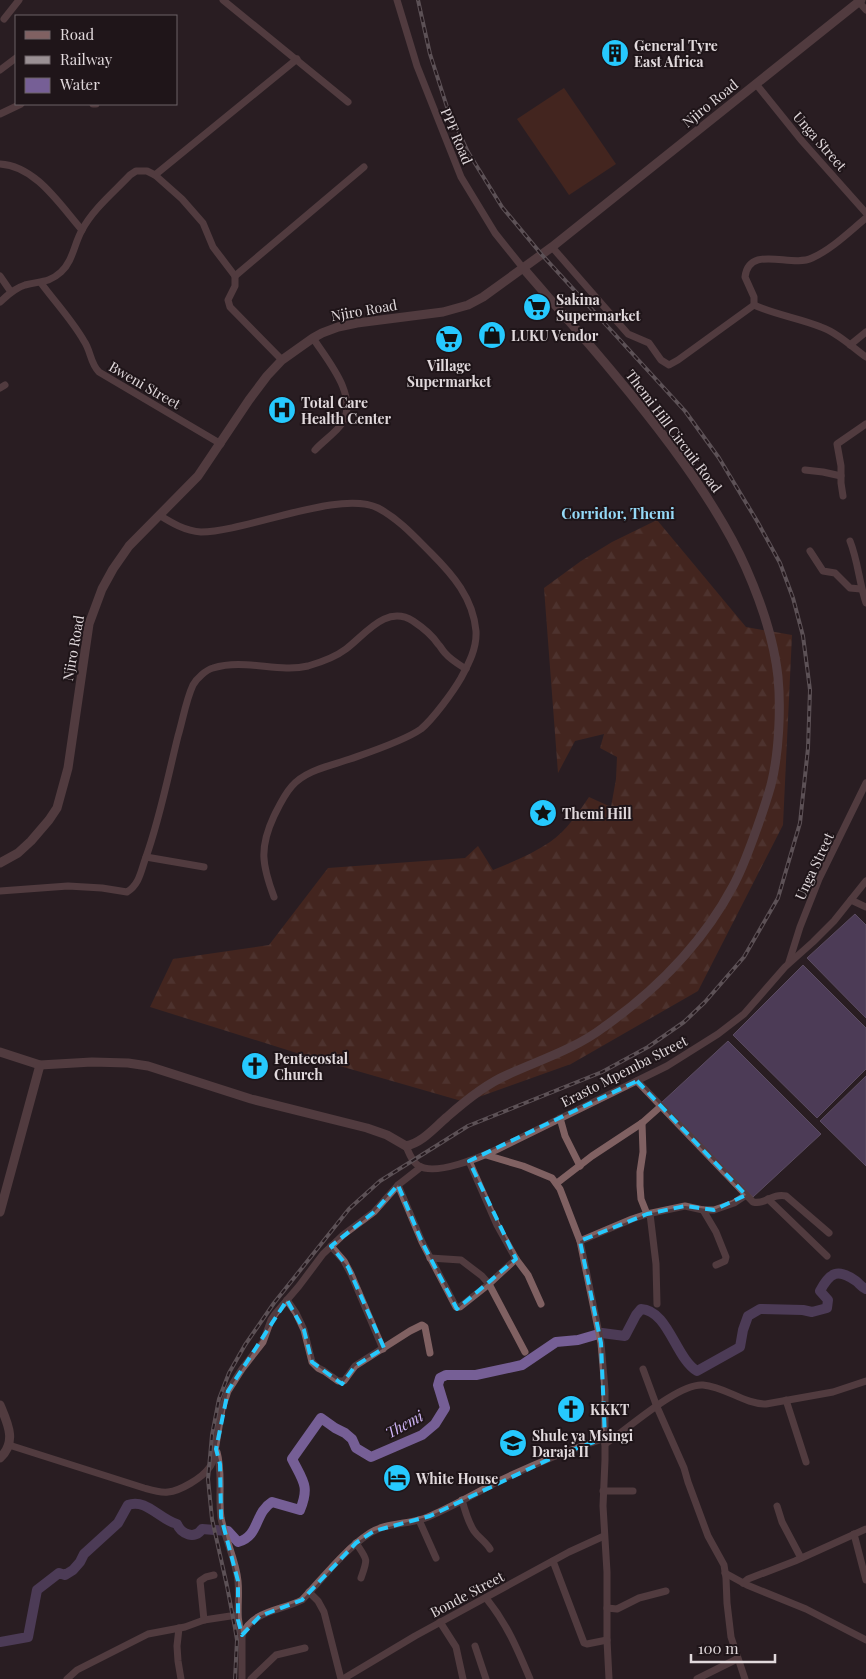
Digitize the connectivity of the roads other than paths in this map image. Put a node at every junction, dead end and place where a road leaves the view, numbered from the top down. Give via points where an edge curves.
1 (19, 0) edge
2 (223, 0) edge
3 (397, 0) edge
4 (860, 1) edge
5 (866, 10) edge
6 (4, 19) dead end
7 (15, 59) edge
8 (296, 59) junction
9 (0, 70) edge
10 (756, 84) junction
11 (348, 102) dead end
12 (19, 105) edge
13 (0, 114) edge
14 (0, 164) edge
15 (364, 166) dead end
16 (155, 175) junction
17 (866, 213) edge
18 (866, 218) edge
19 (82, 230) junction
20 (552, 247) junction
21 (523, 268) junction
22 (0, 276) edge
23 (235, 276) junction
24 (41, 283) junction
25 (11, 292) junction
26 (0, 302) edge
27 (754, 305) junction
28 (866, 332) edge
29 (313, 338) junction
30 (850, 345) junction
31 (866, 357) edge
32 (282, 360) junction
33 (866, 424) edge
34 (221, 444) junction
35 (314, 450) dead end
36 (804, 470) dead end
37 (841, 476) junction
38 (843, 496) dead end
39 (159, 515) junction
40 (850, 540) dead end
41 (810, 551) dead end
42 (861, 589) junction
43 (866, 603) edge
44 (466, 668) junction
45 (866, 783) edge
46 (146, 857) junction
47 (0, 863) edge
48 (204, 867) dead end
49 (866, 881) edge
50 (0, 891) edge
51 (274, 897) dead end
52 (851, 900) junction
53 (866, 907) edge
54 (789, 962) junction
55 (0, 1052) edge
56 (40, 1065) junction
57 (637, 1081) junction
58 (660, 1107) junction
59 (560, 1118) junction
60 (642, 1123) junction
61 (406, 1146) junction
62 (486, 1155) junction
63 (469, 1161) junction
64 (580, 1166) junction
65 (421, 1167) junction
66 (557, 1182) junction
67 (398, 1185) junction
68 (746, 1195) junction
69 (768, 1199) junction
70 (1, 1207) edge
71 (703, 1210) junction
72 (649, 1214) junction
73 (829, 1234) dead end
74 (580, 1241) junction
75 (331, 1246) junction
76 (827, 1256) dead end
77 (430, 1258) junction
78 (516, 1259) junction
79 (716, 1265) dead end
80 (489, 1284) junction
81 (287, 1300) junction
82 (541, 1304) dead end
83 (657, 1304) dead end
84 (383, 1349) junction
85 (525, 1352) dead end
86 (430, 1354) dead end
87 (643, 1369) dead end
88 (866, 1381) edge
89 (786, 1400) junction
90 (0, 1405) edge
91 (657, 1406) junction
92 (605, 1441) junction
93 (10, 1445) junction
94 (216, 1449) junction
95 (0, 1458) edge
96 (806, 1462) dead end
97 (603, 1490) junction
98 (633, 1491) dead end
99 (462, 1500) junction
100 (777, 1506) dead end
101 (419, 1520) junction
102 (866, 1529) edge
103 (854, 1534) junction
104 (604, 1536) junction
105 (356, 1543) junction
106 (490, 1549) dead end
107 (436, 1558) dead end
108 (801, 1558) junction
109 (553, 1561) junction
110 (726, 1573) junction
111 (214, 1576) dead end
112 (361, 1578) dead end
113 (866, 1580) edge
114 (743, 1583) junction
115 (666, 1591) dead end
116 (309, 1592) junction
117 (486, 1598) junction
118 (607, 1608) junction
119 (237, 1614) junction
120 (204, 1620) junction
121 (440, 1622) junction
122 (180, 1628) junction
123 (242, 1635) junction
124 (607, 1640) junction
125 (866, 1640) edge
126 (475, 1646) dead end
127 (305, 1648) dead end
128 (737, 1659) junction
129 (66, 1679) edge
130 (181, 1679) edge
131 (242, 1679) edge
132 (252, 1679) edge
133 (342, 1679) edge
134 (463, 1679) edge
135 (486, 1679) edge
136 (530, 1679) edge
137 (609, 1679) edge
138 (697, 1679) edge
139 (744, 1679) edge

1 - 6 street
2 - 8 street
3 - 21 street, PPF Road via 420,75 461,178 495,233
4 - 5 street
4 - 10 street, Njiro Road
7 - 9 street
8 - 11 street
8 - 16 street
10 - 17 street, Unga Street
10 - 20 street, Njiro Road
12 - 13 street
14 - 19 street via 29,174
15 - 23 street
16 - 19 street via 141,170 130,175 96,210
16 - 23 street via 203,223 214,248
18 - 27 street via 812,258 797,262 761,259 752,263 745,278 754,297
19 - 24 street via 68,265
20 - 21 street, Njiro Road
20 - 27 street via 628,334 649,343 661,360 669,365
21 - 29 street, Njiro Road via 468,305 443,312 338,327
21 - 61 street, Themi Hill Circuit Road via 605,363 692,473 746,567 767,624 778,675 778,736 772,783 733,885 704,930 660,981 604,1028 559,1054 505,1076 471,1098 426,1136
22 - 25 street
23 - 32 street via 235,286 228,300 230,307
24 - 25 street
24 - 34 street, Bweni Street via 88,347 93,366 99,372
25 - 26 street
27 - 30 street via 821,327
28 - 30 street
29 - 32 street, Njiro Road
29 - 35 street via 346,392 347,406 342,424
30 - 31 street
32 - 34 street, Njiro Road via 249,400
33 - 37 street via 837,444
34 - 39 street, Njiro Road via 198,476
36 - 37 street
37 - 38 street
39 - 44 street via 178,527 201,532 334,505 361,503 378,508 409,531 461,586 471,608 476,632 474,652
39 - 47 street, Njiro Road via 129,546 113,569 89,624 68,768 57,808 31,841
40 - 42 street
41 - 42 street via 823,571 835,573 850,588
42 - 43 street
44 - 46 street via 443,652 418,624 404,616 392,616 374,624 347,649 317,664 269,667 240,664 213,668 202,674 194,684 185,710
44 - 51 street via 456,687 421,728 380,748 315,771 292,786 265,840 263,859
45 - 54 street, Unga Street via 819,879
46 - 48 street
46 - 50 street via 139,879 127,892 68,886
49 - 52 street, Erasto Mpemba Street
52 - 53 street
52 - 54 street, Erasto Mpemba Street via 821,935
54 - 57 street, Erasto Mpemba Street via 736,1021 684,1057
55 - 56 street
56 - 61 street via 92,1062 148,1066 251,1099 367,1128
56 - 70 street
57 - 58 street
57 - 59 street, Erasto Mpemba Street
58 - 60 street
58 - 68 street
59 - 62 street, Erasto Mpemba Street
59 - 64 street
60 - 64 street
60 - 72 street via 641,1199
61 - 65 street
62 - 63 street, Erasto Mpemba Street
62 - 66 street via 544,1174
63 - 65 street, Erasto Mpemba Street via 432,1169
63 - 78 street via 490,1211
64 - 66 street
65 - 67 street
66 - 74 street
67 - 75 street via 374,1212
67 - 77 street
68 - 69 street via 756,1203
68 - 71 street via 714,1210
69 - 73 street via 778,1194 786,1196
69 - 76 street
71 - 72 street via 685,1206
71 - 79 street via 726,1257
72 - 74 street
72 - 83 street via 656,1264
74 - 92 street via 601,1343
75 - 81 street
75 - 84 street via 351,1274
77 - 80 street via 461,1260
77 - 80 street via 456,1307
78 - 80 street
78 - 82 street via 532,1281
80 - 85 street
81 - 84 street via 304,1330 312,1362 338,1381 344,1381 355,1366
81 - 94 street via 271,1320 263,1342 228,1391
84 - 86 street via 422,1325 426,1327
87 - 91 street
88 - 89 street via 833,1392
89 - 91 street via 757,1404 725,1390 703,1385 680,1390
89 - 96 street
90 - 93 street via 10,1433
91 - 92 street
91 - 110 street via 708,1536
92 - 97 street
92 - 99 street via 556,1456
93 - 94 street via 166,1493 191,1483 208,1469
93 - 95 street
94 - 119 street via 220,1464 221,1517 238,1581
97 - 98 street
97 - 104 street
99 - 101 street
99 - 106 street via 471,1526
100 - 108 street
101 - 105 street via 381,1528
101 - 107 street
102 - 103 street
103 - 108 street
103 - 113 street
104 - 109 street, Bonde Street
104 - 118 street
105 - 112 street via 366,1558
105 - 116 street
108 - 114 street
109 - 117 street, Bonde Street
109 - 124 street via 584,1643
110 - 114 street
110 - 128 street via 731,1637
111 - 120 street via 200,1581
114 - 125 street via 806,1609
115 - 118 street via 639,1598 617,1609
116 - 123 street via 297,1602 260,1616 244,1629
116 - 133 street via 324,1612
117 - 121 street, Bonde Street
117 - 136 street via 513,1638
118 - 124 street
119 - 120 street
119 - 123 street
120 - 122 street
121 - 133 street, Bonde Street
121 - 134 street via 456,1647
122 - 129 street via 148,1634 77,1670
122 - 130 street via 177,1653
123 - 131 street
124 - 137 street
126 - 135 street
127 - 132 street via 276,1655
128 - 138 street
128 - 139 street

